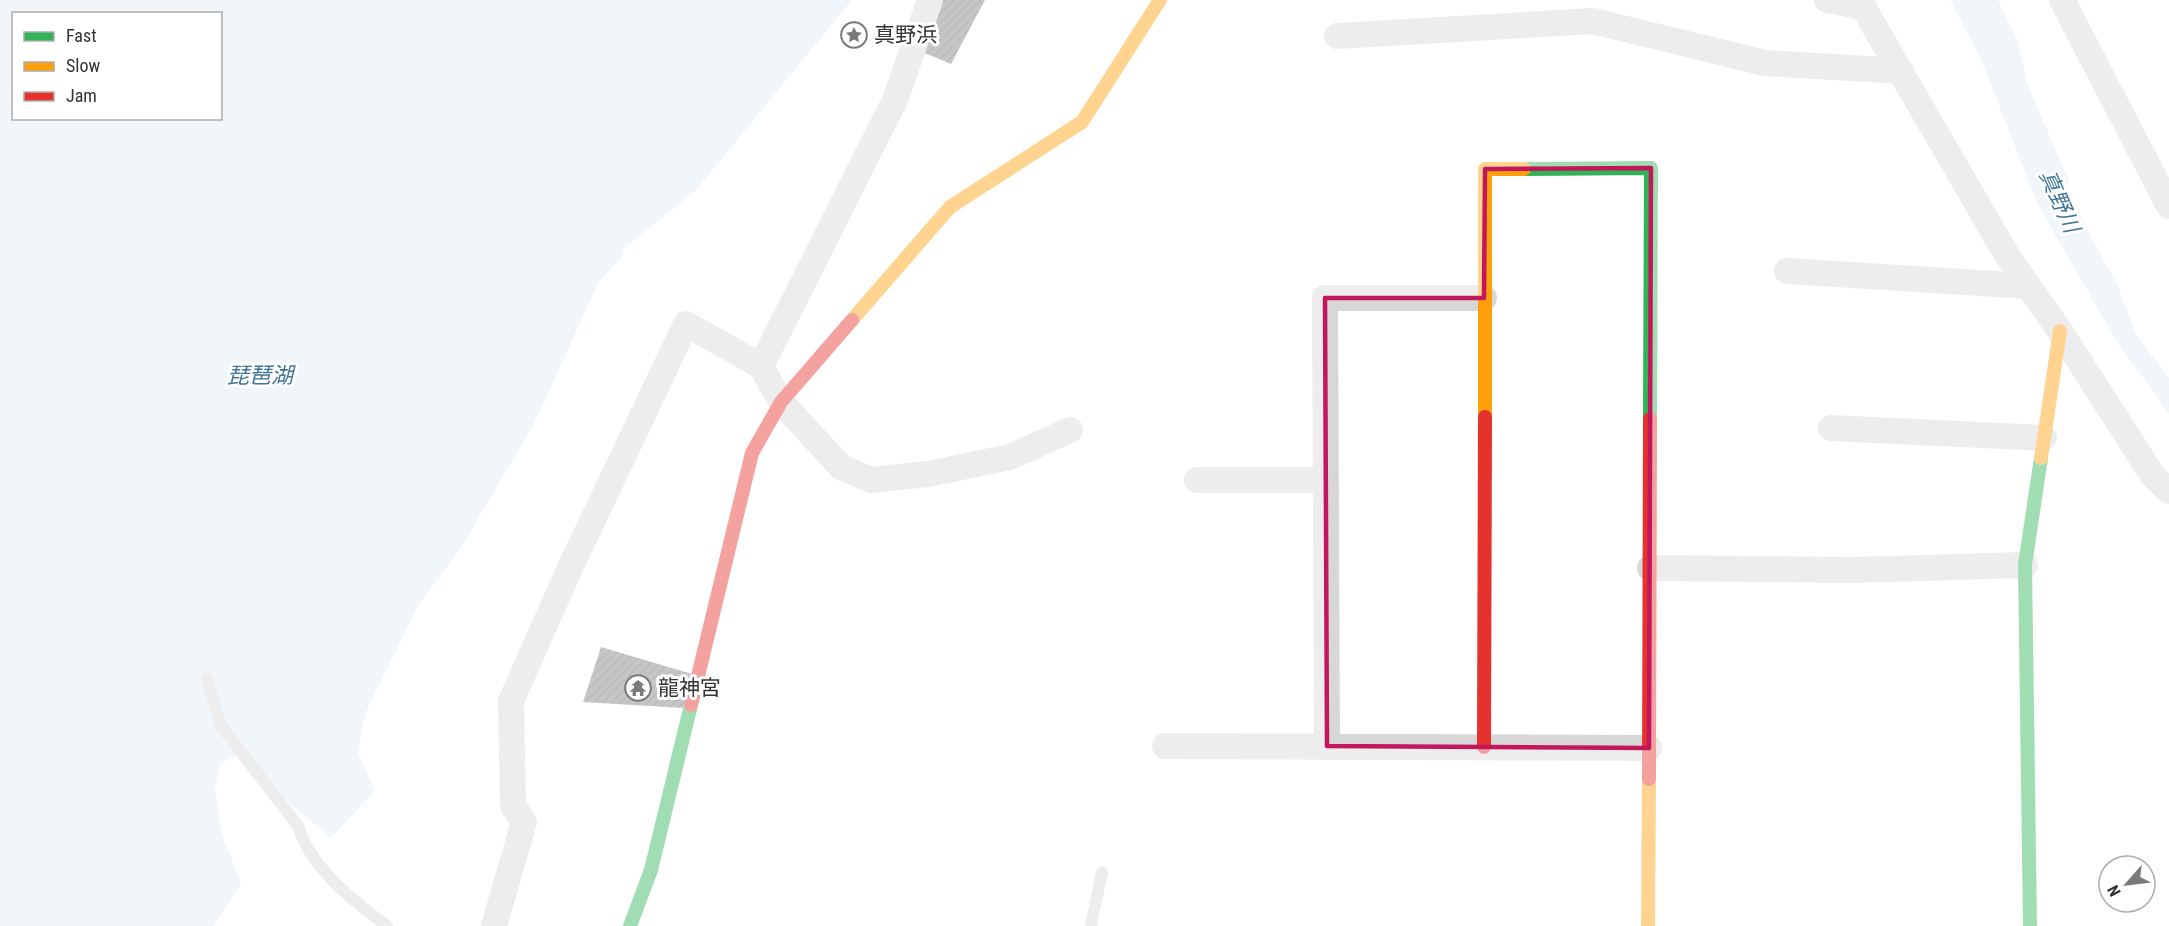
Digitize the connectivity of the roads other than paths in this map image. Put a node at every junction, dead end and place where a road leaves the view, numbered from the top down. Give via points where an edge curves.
1 (930, 0) edge
2 (1160, 0) edge
3 (1827, 0) edge
4 (2062, 0) edge
5 (1863, 3) edge
6 (1338, 36) dead end
7 (1901, 71) junction
8 (2169, 206) edge
9 (1787, 271) dead end
10 (2028, 286) junction
11 (1484, 298) junction
12 (2060, 331) junction
13 (761, 366) junction
14 (781, 402) junction
15 (1831, 428) dead end
16 (1070, 430) dead end
17 (2044, 438) junction
18 (1197, 480) dead end
19 (1325, 480) junction
20 (2169, 491) edge
21 (2025, 565) junction
22 (1650, 568) junction
23 (207, 679) dead end
24 (1165, 746) dead end
25 (1327, 746) junction
26 (1484, 747) junction
27 (1649, 748) junction
28 (1102, 872) dead end
29 (387, 926) edge
30 (494, 926) edge
31 (630, 926) edge
32 (1091, 926) edge
33 (1648, 926) edge
34 (2030, 926) edge

1 - 13 street via 895,100
2 - 14 street via 1082,122 950,207
3 - 5 street
4 - 8 street
5 - 7 street
6 - 7 street via 1593,21 1765,63
7 - 10 street via 1943,149
9 - 10 street
10 - 12 street
11 - 19 street via 1325,298
11 - 22 street via 1485,169 1651,168
11 - 26 street
12 - 17 street
12 - 20 street via 2153,476
13 - 14 street
13 - 30 street via 686,324 672,350 511,701 513,806 524,822
14 - 16 street via 841,468 871,480 928,474 1010,457
14 - 31 street via 752,453 651,870
15 - 17 street
17 - 21 street
18 - 19 street
19 - 25 street
21 - 22 street via 1855,570
21 - 34 street
22 - 27 street
23 - 29 lane via 221,726 298,826 327,875
24 - 25 street
25 - 26 street
26 - 27 street
27 - 33 street
28 - 32 lane

